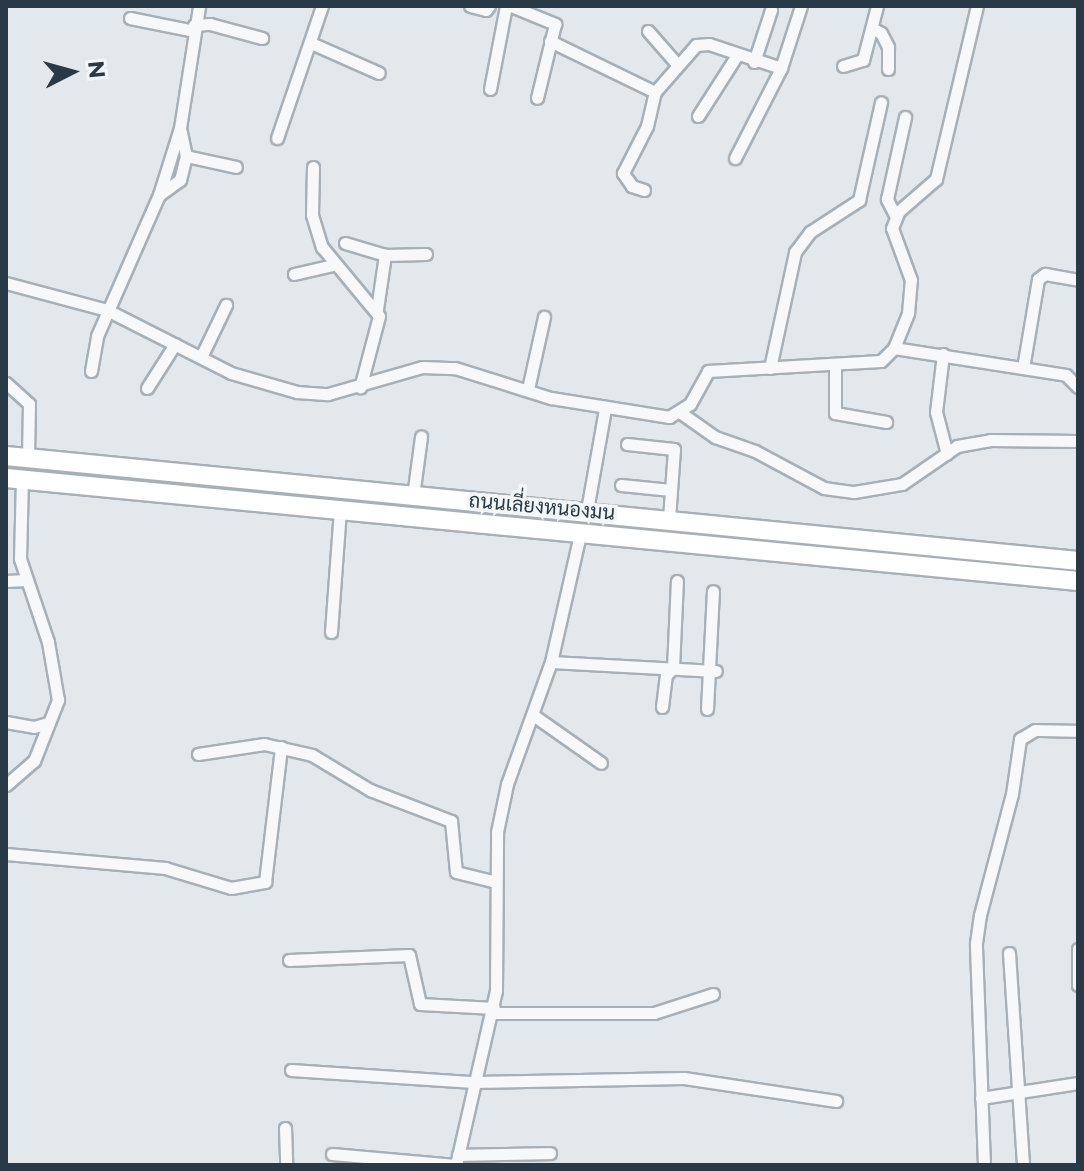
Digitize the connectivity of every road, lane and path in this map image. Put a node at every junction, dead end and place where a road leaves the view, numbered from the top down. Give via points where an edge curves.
1 (199, 6) edge
2 (322, 6) edge
3 (470, 6) edge
4 (489, 6) edge
5 (508, 6) edge
6 (801, 6) edge
7 (877, 6) edge
8 (977, 6) edge
9 (771, 10) dead end
10 (130, 18) dead end
11 (194, 28) junction
12 (872, 28) junction
13 (648, 31) dead end
14 (262, 38) dead end
15 (550, 41) junction
16 (311, 43) junction
17 (737, 55) junction
18 (754, 62) junction
19 (676, 63) junction
20 (843, 66) dead end
21 (781, 68) junction
22 (888, 69) dead end
23 (379, 73) dead end
24 (490, 89) dead end
25 (655, 92) junction
26 (537, 98) dead end
27 (881, 102) dead end
28 (698, 116) dead end
29 (905, 117) dead end
30 (180, 128) junction
31 (277, 138) dead end
32 (186, 156) junction
33 (735, 158) dead end
34 (236, 167) dead end
35 (313, 167) dead end
36 (644, 190) dead end
37 (159, 195) junction
38 (895, 215) junction
39 (345, 243) dead end
40 (426, 254) dead end
41 (385, 255) junction
42 (333, 265) junction
43 (294, 274) dead end
44 (1078, 280) edge
45 (6, 283) edge
46 (226, 305) dead end
47 (377, 309) junction
48 (107, 310) junction
49 (544, 317) dead end
50 (175, 344) junction
51 (894, 348) junction
52 (943, 354) junction
53 (201, 357) junction
54 (835, 365) junction
55 (770, 368) junction
56 (1023, 368) junction
57 (91, 371) dead end
58 (6, 383) edge
59 (1078, 387) edge
60 (147, 388) dead end
61 (360, 388) junction
62 (528, 389) junction
63 (605, 409) junction
64 (681, 413) junction
65 (886, 422) dead end
66 (421, 437) dead end
67 (1078, 441) edge
68 (627, 444) dead end
69 (947, 454) junction
70 (6, 456) edge
71 (28, 458) junction
72 (14, 479) edge
73 (621, 485) dead end
74 (671, 490) junction
75 (413, 496) junction
76 (340, 510) junction
77 (587, 510) junction
78 (669, 518) junction
79 (789, 531) junction
80 (580, 534) junction
81 (787, 553) junction
82 (1078, 561) edge
83 (26, 580) junction
84 (6, 581) edge
85 (677, 581) dead end
86 (1078, 581) edge
87 (713, 591) dead end
88 (331, 632) dead end
89 (551, 662) junction
90 (673, 668) junction
91 (712, 671) junction
92 (662, 707) dead end
93 (707, 709) dead end
94 (533, 715) junction
95 (6, 722) edge
96 (48, 723) junction
97 (1078, 731) edge
98 (281, 747) junction
99 (198, 754) dead end
100 (601, 763) dead end
101 (6, 785) edge
102 (6, 854) edge
103 (496, 882) junction
104 (1078, 949) edge
105 (1009, 953) dead end
106 (289, 960) dead end
107 (1078, 985) edge
108 (713, 994) dead end
109 (493, 1010) junction
110 (291, 1070) dead end
111 (474, 1082) junction
112 (1078, 1083) edge
113 (1019, 1093) junction
114 (981, 1098) junction
115 (836, 1101) dead end
116 (285, 1128) dead end
117 (550, 1153) dead end
118 (332, 1154) dead end
119 (458, 1155) junction
120 (286, 1165) edge
121 (984, 1165) edge
122 (1023, 1165) edge

1 - 11 street
2 - 16 street
3 - 4 street
5 - 15 street via 555,24
5 - 24 street
6 - 21 street
7 - 12 street
8 - 38 street via 936,179
9 - 18 street
10 - 11 street
11 - 14 street via 210,24
11 - 30 street
12 - 20 street via 863,60
12 - 22 street via 888,47
13 - 19 street
15 - 25 street
15 - 26 street
16 - 23 street
16 - 31 street
17 - 18 street
17 - 19 street via 709,44 696,45
17 - 28 street
18 - 21 street
19 - 25 street
21 - 33 street
25 - 36 street via 647,126 623,173 632,186
27 - 55 street via 859,200 810,232 795,252
29 - 38 street via 887,199
30 - 32 street
30 - 37 street
32 - 34 street
32 - 37 street via 180,180
35 - 42 street via 314,224
37 - 48 street
38 - 51 street via 892,228 911,280 908,313
39 - 41 street
40 - 41 street
41 - 47 street
42 - 43 street
42 - 47 street
44 - 56 street via 1045,274 1038,279
45 - 48 street
46 - 53 street
47 - 61 street via 374,342
48 - 50 street
48 - 57 street
49 - 62 street
50 - 53 street
50 - 60 street
51 - 52 street
51 - 54 street via 881,361
52 - 56 street
52 - 69 street via 936,412
53 - 61 street via 231,373 297,392
54 - 55 street
54 - 65 street via 835,413
55 - 64 street via 708,371
56 - 59 street via 1066,375
58 - 71 street via 29,404
61 - 62 street via 422,367 455,368
62 - 63 street
63 - 64 street via 669,417
63 - 77 street
64 - 69 street via 715,437 755,451 824,488 881,490 902,484
66 - 75 street
67 - 69 street via 990,440 957,446
68 - 74 street via 674,449
70 - 71 highway, ถนนเลี่ยงหนองมน
71 - 75 highway, ถนนเลี่ยงหนองมน
72 - 76 highway, ถนนเลี่ยงหนองมน
72 - 83 street
73 - 74 street
74 - 78 street
75 - 77 highway, ถนนเลี่ยงหนองมน
76 - 80 highway, ถนนเลี่ยงหนองมน
76 - 88 street
77 - 78 highway, ถนนเลี่ยงหนองมน
78 - 79 highway, ถนนเลี่ยงหนองมน
79 - 81 highway
79 - 82 highway, ถนนเลี่ยงหนองมน
80 - 81 highway, ถนนเลี่ยงหนองมน
80 - 89 street
81 - 86 highway, ถนนเลี่ยงหนองมน
83 - 84 street
83 - 96 street via 56,672 58,700
85 - 90 street
87 - 91 street
89 - 90 street
89 - 94 street
90 - 91 street
90 - 92 street via 666,675
91 - 93 street
94 - 100 street
94 - 103 street via 507,784 497,832
95 - 96 street via 34,727
96 - 101 street via 34,761
97 - 114 street via 1035,730 1020,739 976,943
98 - 99 street via 264,744
98 - 102 street via 265,882 231,888 165,868
98 - 103 street via 312,755 389,799 451,821 456,872
103 - 109 street
104 - 107 street
105 - 113 street
106 - 109 street via 409,955 420,1004
108 - 109 street via 654,1013
109 - 111 street
110 - 111 street
111 - 115 street via 684,1078
111 - 119 street
112 - 113 street
113 - 114 street
113 - 122 street
114 - 121 street
116 - 120 street
117 - 119 street
118 - 119 street via 456,1165

